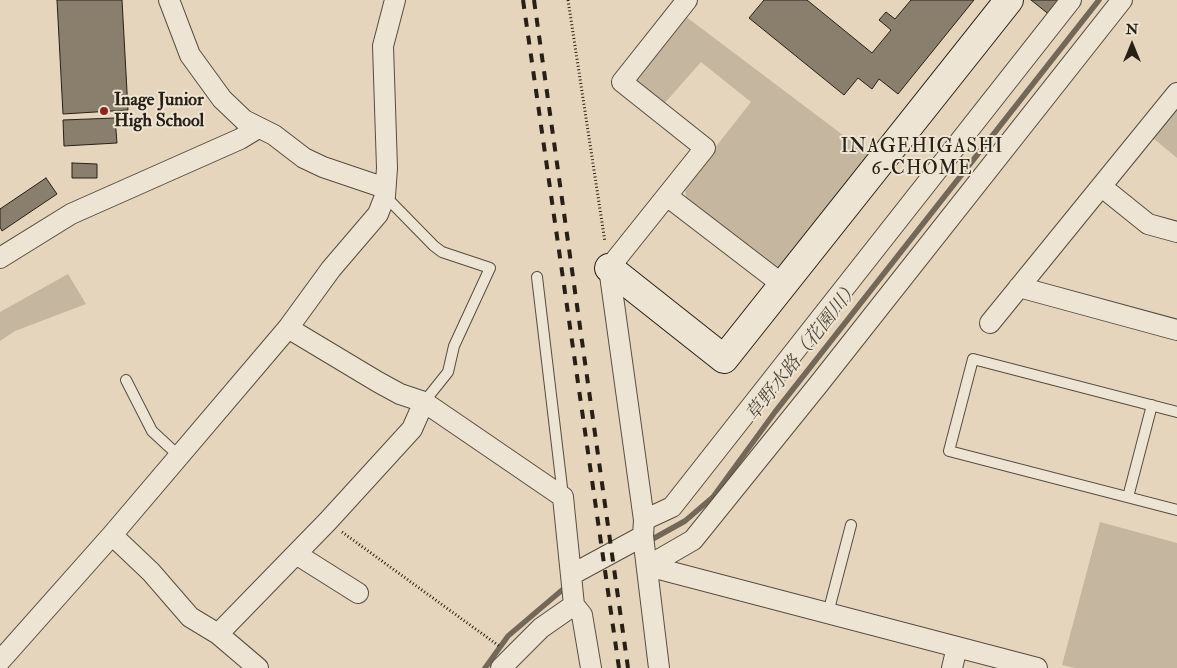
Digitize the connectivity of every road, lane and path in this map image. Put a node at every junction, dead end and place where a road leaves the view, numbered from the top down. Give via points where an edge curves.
1 (169, 0) edge
2 (395, 0) edge
3 (568, 0) edge
4 (686, 0) edge
5 (1009, 0) edge
6 (1071, 0) edge
7 (1122, 0) edge
8 (1177, 93) edge
9 (258, 128) junction
10 (1102, 187) junction
11 (385, 192) junction
12 (667, 196) junction
13 (1177, 232) edge
14 (0, 258) edge
15 (609, 268) junction
16 (537, 277) dead end
17 (783, 285) junction
18 (1020, 287) junction
19 (990, 323) dead end
20 (288, 328) junction
21 (1177, 330) edge
22 (126, 380) dead end
23 (424, 402) junction
24 (1152, 405) junction
25 (1177, 412) edge
26 (179, 456) junction
27 (564, 497) junction
28 (1128, 497) junction
29 (1177, 510) edge
30 (328, 521) junction
31 (851, 525) dead end
32 (644, 528) junction
33 (112, 534) junction
34 (296, 554) junction
35 (648, 566) junction
36 (571, 575) junction
37 (358, 593) dead end
38 (574, 605) junction
39 (828, 613) junction
40 (218, 634) junction
41 (490, 640) dead end
42 (957, 647) junction
43 (0, 661) edge
44 (258, 668) edge
45 (501, 668) edge
46 (591, 668) edge
47 (659, 668) edge
48 (952, 668) edge
49 (1038, 668) edge

1 - 9 street via 190,55 222,99 244,120
2 - 11 street via 383,46
3 - 15 path
4 - 12 street via 622,82 705,148
5 - 17 street
6 - 32 street via 672,507
7 - 35 street via 693,540
8 - 10 street
9 - 11 street via 274,135 304,158
9 - 14 street via 240,139 70,214
10 - 13 street via 1148,224
10 - 18 street
11 - 20 street via 378,214 331,269
11 - 23 lane via 442,252 490,268 454,346 448,372
12 - 15 street
12 - 17 street
15 - 17 street via 724,359
15 - 32 street
16 - 27 lane
18 - 19 street
18 - 21 street
20 - 23 street via 400,394
20 - 26 street
22 - 26 lane via 152,431
23 - 27 street
23 - 30 street via 412,429
24 - 25 lane
24 - 28 lane
24 - 28 lane via 973,359 949,451
26 - 33 street
27 - 36 street
28 - 29 lane
30 - 34 street
30 - 41 path
31 - 39 lane
32 - 35 street
32 - 36 street
33 - 40 street via 190,617
33 - 43 street
34 - 37 street
34 - 40 street
35 - 39 street
35 - 47 street
36 - 38 street
38 - 45 street via 541,628
38 - 46 street via 582,615
39 - 42 street
40 - 44 street
42 - 48 street
42 - 49 street

